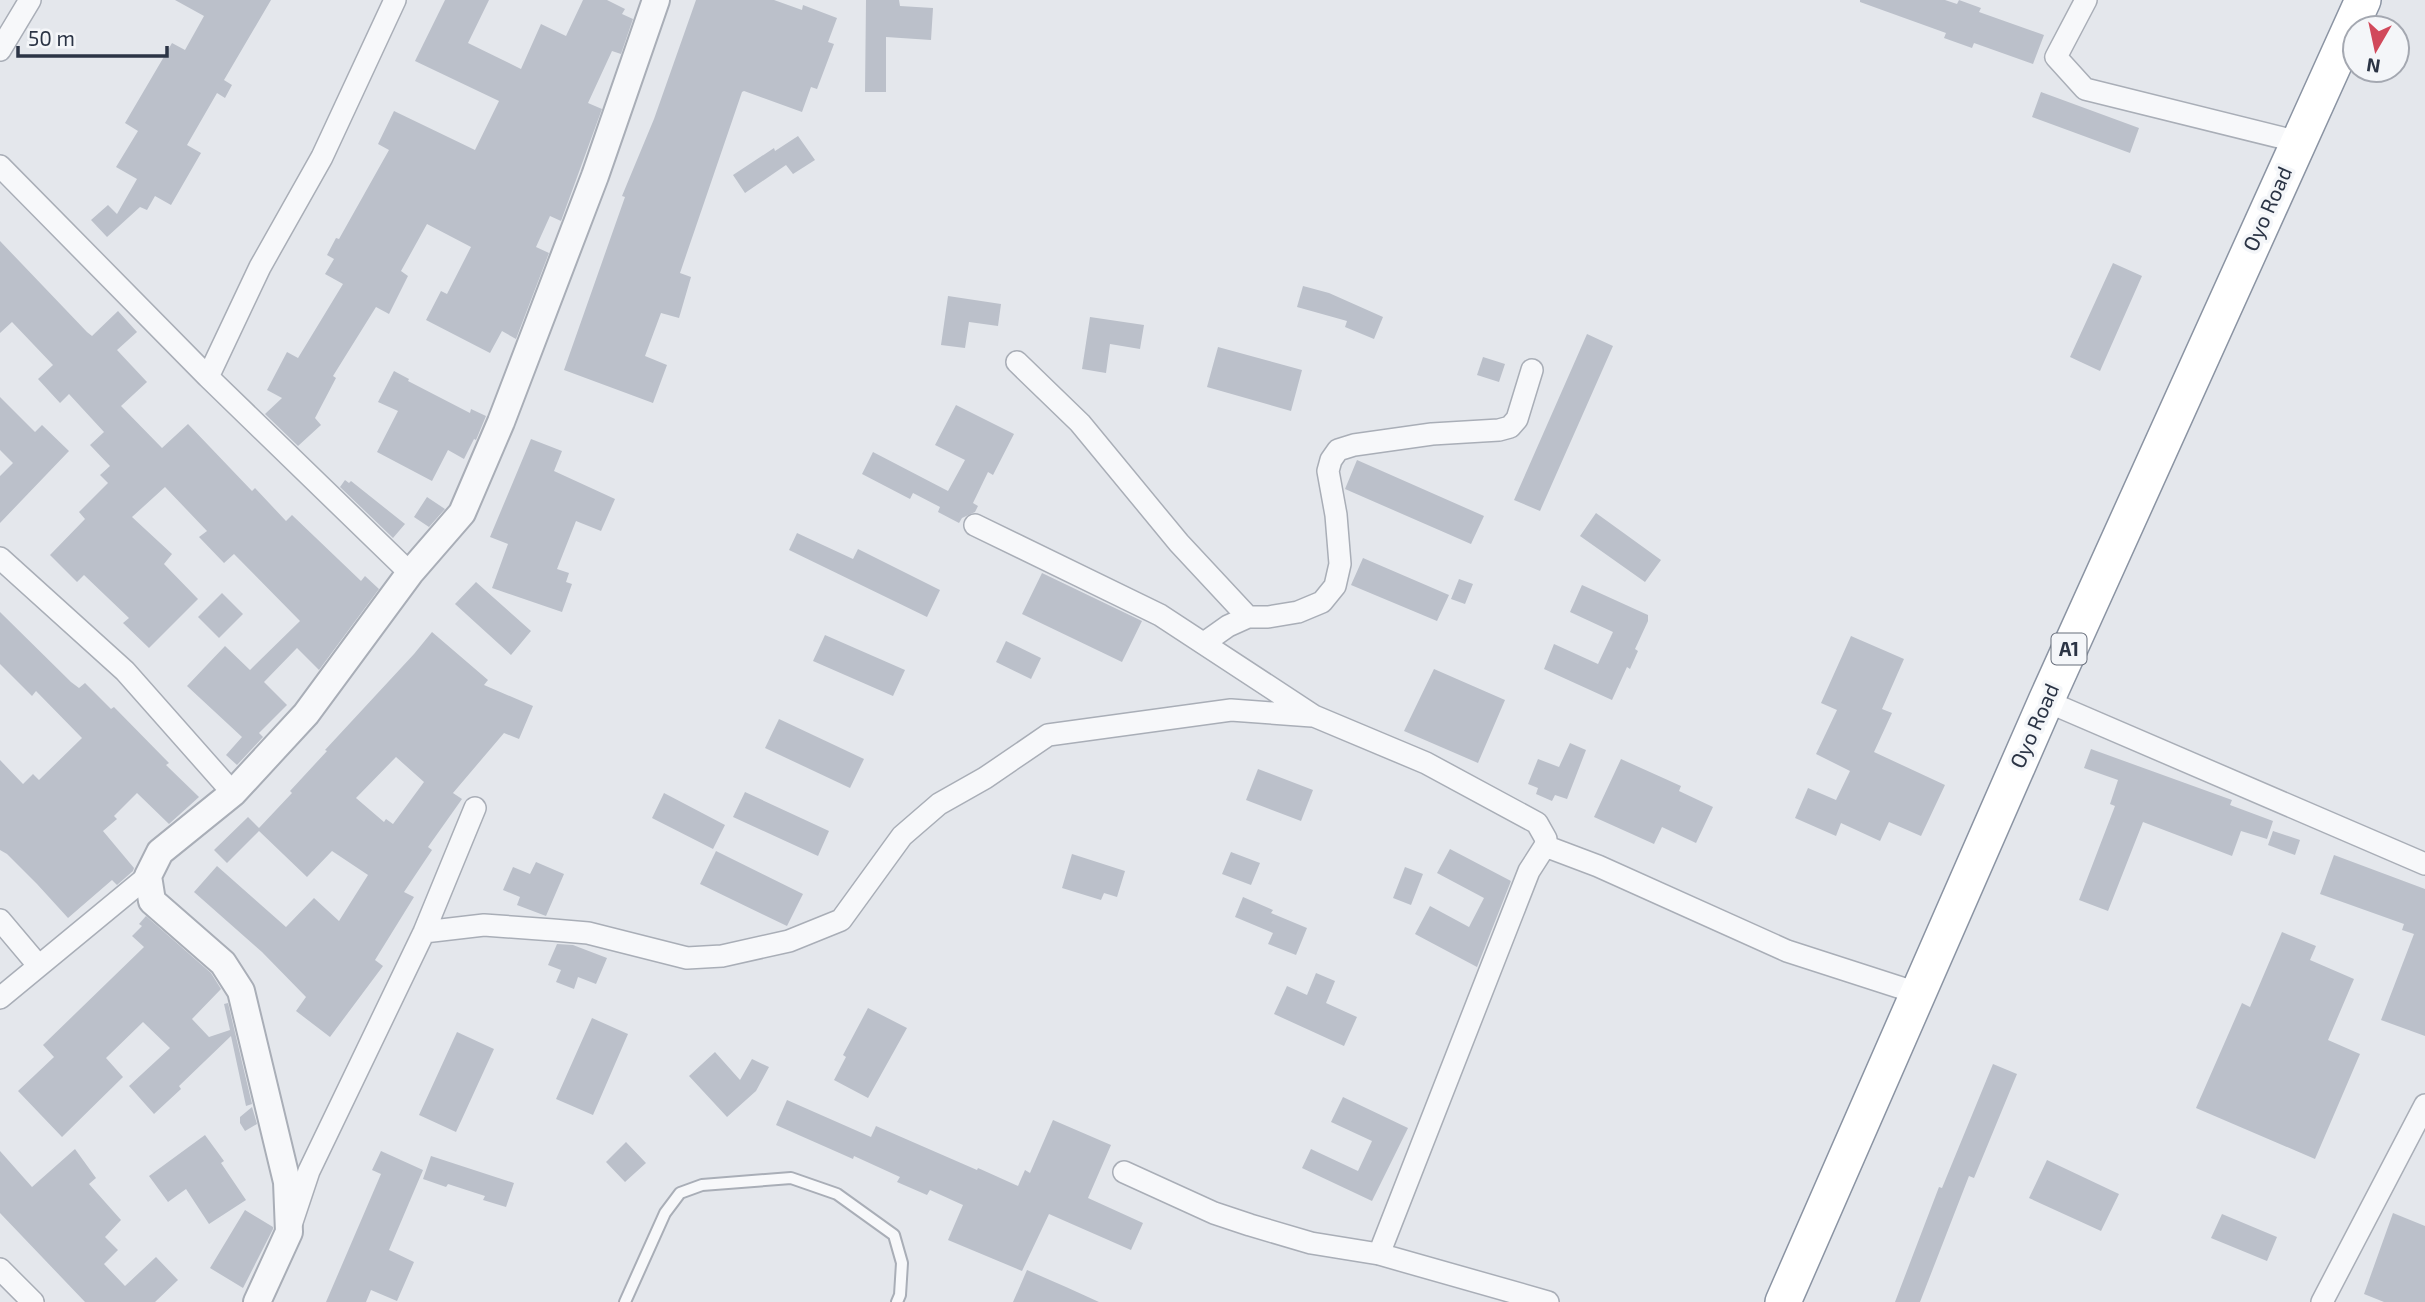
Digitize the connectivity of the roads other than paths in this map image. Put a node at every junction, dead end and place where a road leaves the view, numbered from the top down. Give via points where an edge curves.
1 (30, 0) edge
2 (395, 0) edge
3 (656, 0) edge
4 (2086, 0) edge
5 (2363, 0) edge
6 (0, 50) edge
7 (2299, 142) junction
8 (0, 166) edge
9 (1017, 362) dead end
10 (1532, 370) dead end
11 (208, 377) junction
12 (975, 525) dead end
13 (0, 558) edge
14 (410, 573) junction
15 (1248, 617) junction
16 (1204, 643) junction
17 (2046, 701) junction
18 (1314, 716) junction
19 (233, 793) junction
20 (475, 808) dead end
21 (1545, 846) junction
22 (2425, 864) edge
23 (148, 876) junction
24 (0, 920) edge
25 (424, 932) junction
26 (38, 965) junction
27 (1917, 993) junction
28 (0, 998) edge
29 (2425, 1106) edge
30 (1124, 1172) dead end
31 (289, 1232) junction
32 (1379, 1254) junction
33 (0, 1269) edge
34 (2330, 1300) edge
35 (33, 1302) edge
36 (257, 1302) edge
37 (625, 1302) edge
38 (897, 1302) edge
39 (1548, 1302) edge
40 (1783, 1302) edge

1 - 6 street
2 - 11 street via 322,157 260,267
3 - 14 street via 595,176 472,490 462,513
4 - 7 street via 2056,57 2085,89
5 - 7 highway, Oyo Road / A1
7 - 17 highway, Oyo Road / A1
8 - 11 street
9 - 15 street via 1080,423
10 - 15 street via 1517,419 1510,427 1338,450 1328,471 1340,564 1335,586 1322,602 1298,612
11 - 14 street
12 - 16 street via 1160,615
13 - 19 street via 125,671
14 - 19 street via 306,714
15 - 16 street
16 - 18 street
17 - 22 street
17 - 27 highway, Oyo Road / A1
18 - 21 street via 1426,763 1537,822
18 - 25 street via 1231,710 1048,736 929,812 902,836 841,920 789,941 722,956 687,958 588,933 484,925
19 - 23 street via 160,852
20 - 25 street
21 - 27 street via 1787,951
21 - 32 street via 1529,871
23 - 26 street
23 - 31 street via 152,901 223,963 241,991 287,1182
24 - 26 street
25 - 31 street via 309,1171
26 - 28 street
27 - 40 highway, Oyo Road / A1
29 - 34 street
30 - 32 street via 1250,1225 1311,1243
31 - 36 street
32 - 39 street
33 - 35 street
37 - 38 lane via 665,1213 680,1193 702,1185 791,1178 837,1194 894,1235 902,1263

